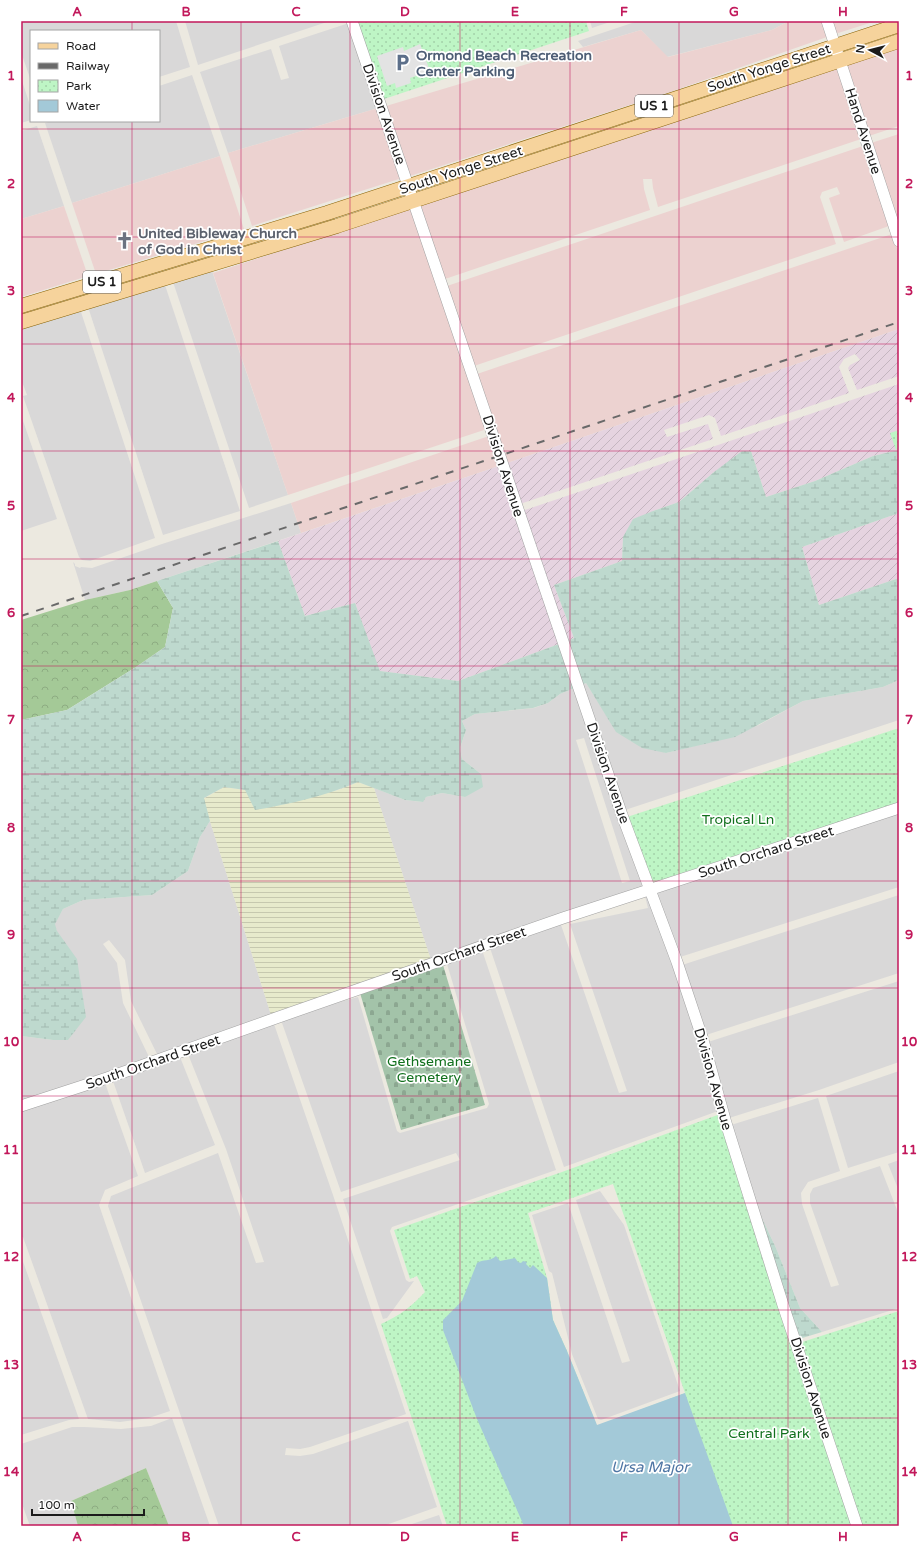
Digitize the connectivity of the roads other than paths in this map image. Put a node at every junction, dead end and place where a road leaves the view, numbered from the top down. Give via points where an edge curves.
1 (352, 21) edge
2 (826, 21) edge
3 (899, 25) edge
4 (899, 41) edge
5 (835, 46) junction
6 (840, 60) junction
7 (636, 112) junction
8 (622, 132) junction
9 (409, 187) junction
10 (414, 200) junction
11 (899, 241) edge
12 (183, 258) junction
13 (168, 278) junction
14 (21, 306) edge
15 (21, 322) edge
16 (899, 808) edge
17 (649, 890) junction
18 (21, 1106) edge
19 (857, 1526) edge

1 - 9 street, Division Avenue
2 - 5 street, Hand Avenue
3 - 5 main road, South Yonge Street / US 1
4 - 6 main road, South Yonge Street / US 1
5 - 6 street, Hand Avenue
5 - 7 main road, South Yonge Street / US 1
6 - 8 main road, South Yonge Street / US 1
6 - 11 street, Hand Avenue
7 - 8 main road via 634,121
7 - 9 main road, South Yonge Street / US 1
8 - 10 main road, South Yonge Street / US 1
9 - 10 street, Division Avenue
9 - 12 main road, South Yonge Street / US 1
10 - 13 main road, South Yonge Street / US 1
10 - 17 street, Division Avenue
12 - 13 main road via 173,267
12 - 14 main road, South Yonge Street / US 1
13 - 15 main road, South Yonge Street / US 1
16 - 17 street, South Orchard Street
17 - 18 street, South Orchard Street
17 - 19 street, Division Avenue via 703,1040 783,1305

